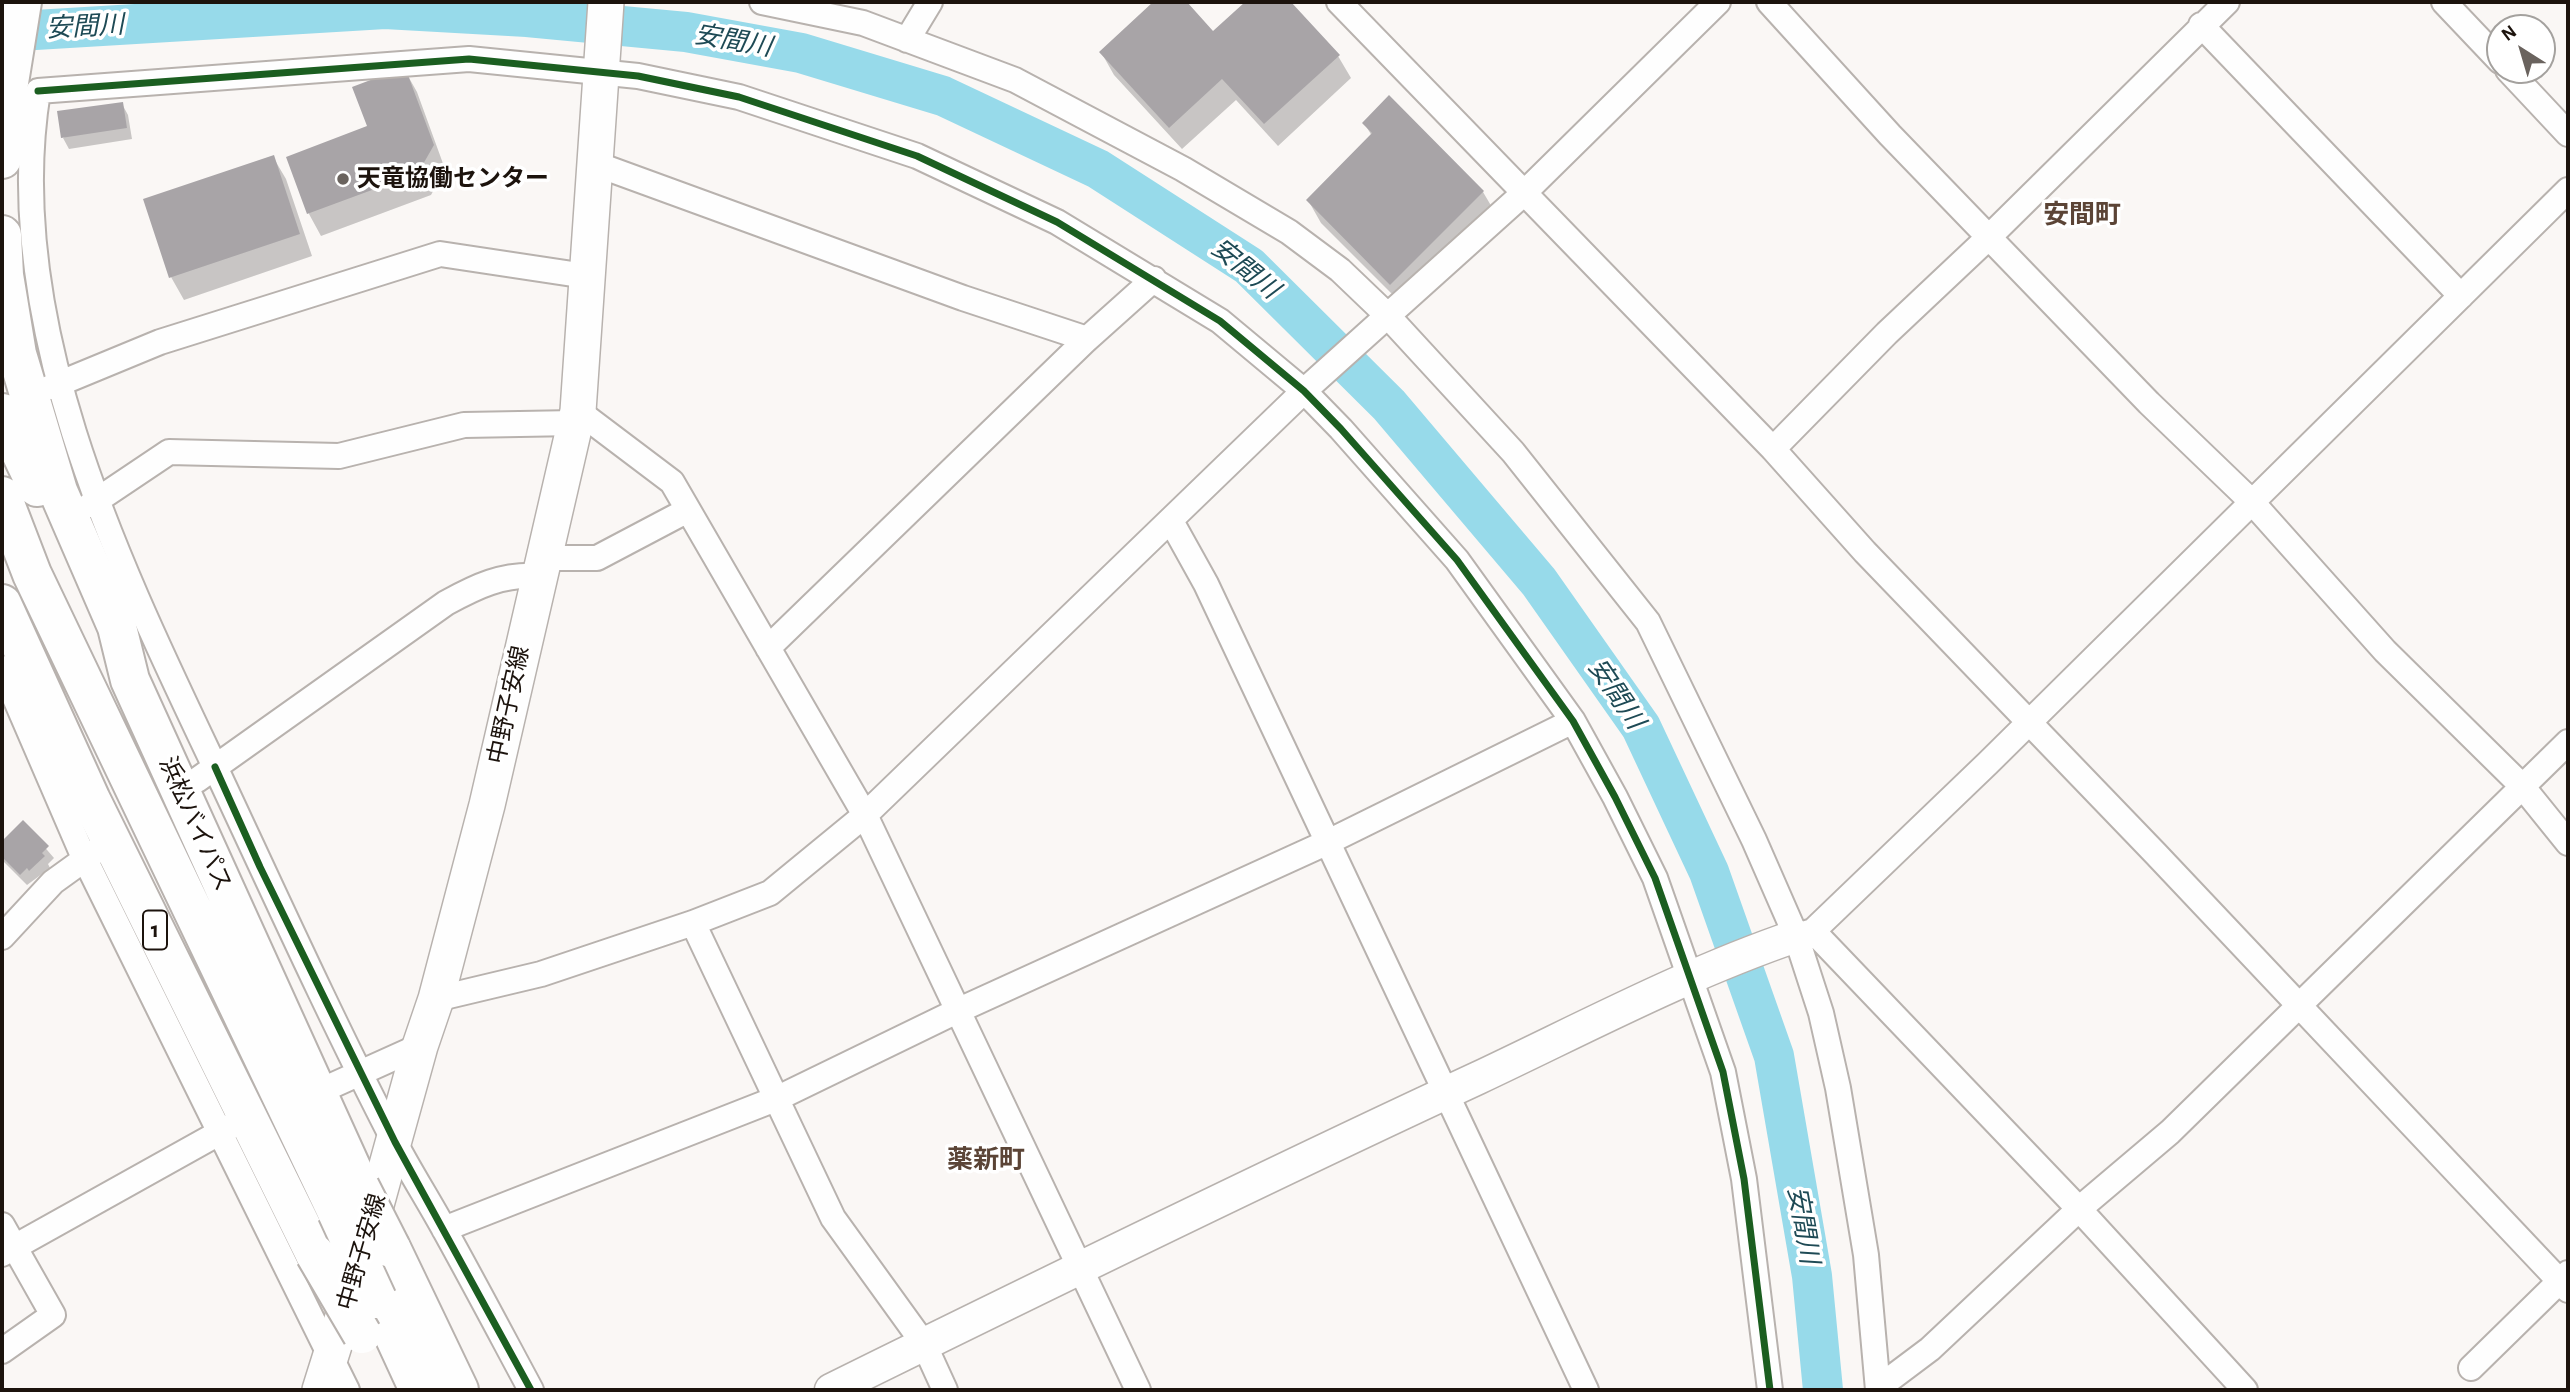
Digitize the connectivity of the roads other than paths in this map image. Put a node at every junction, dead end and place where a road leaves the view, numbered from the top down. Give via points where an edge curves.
1 (22, 2) edge
2 (606, 2) edge
3 (762, 2) edge
4 (930, 2) edge
5 (1339, 2) edge
6 (1717, 2) edge
7 (1769, 2) edge
8 (2227, 2) edge
9 (2444, 2) edge
10 (2201, 25) junction
11 (907, 40) junction
12 (2486, 46) edge
13 (600, 67) junction
14 (2521, 84) edge
15 (22, 93) junction
16 (2568, 134) edge
17 (2, 159) edge
18 (593, 163) junction
19 (2568, 190) edge
20 (1523, 194) junction
21 (2, 235) edge
22 (1989, 237) junction
23 (586, 276) junction
24 (1154, 279) junction
25 (2461, 296) junction
26 (1386, 314) junction
27 (1087, 339) junction
28 (51, 387) junction
29 (1304, 391) junction
30 (2, 413) edge
31 (576, 417) junction
32 (1773, 449) junction
33 (2, 496) edge
34 (2251, 501) junction
35 (90, 505) junction
36 (688, 510) junction
37 (1171, 521) junction
38 (540, 567) junction
39 (2, 604) edge
40 (768, 648) junction
41 (2, 668) edge
42 (130, 680) junction
43 (1573, 721) junction
44 (2028, 723) junction
45 (2568, 742) edge
46 (206, 774) junction
47 (2522, 786) junction
48 (865, 815) junction
49 (1328, 842) junction
50 (2568, 843) edge
51 (90, 855) junction
52 (693, 923) junction
53 (1801, 934) junction
54 (2, 937) edge
55 (1692, 978) junction
56 (436, 999) junction
57 (2301, 1007) junction
58 (957, 1011) junction
59 (420, 1046) junction
60 (362, 1074) junction
61 (329, 1087) dead end
62 (1446, 1093) junction
63 (778, 1098) junction
64 (228, 1127) junction
65 (395, 1142) junction
66 (349, 1199) junction
67 (2079, 1209) junction
68 (2, 1225) edge
69 (444, 1228) junction
70 (8, 1250) edge
71 (1079, 1266) junction
72 (2566, 1281) edge
73 (429, 1328) junction
74 (923, 1345) junction
75 (2, 1351) edge
76 (331, 1357) junction
77 (2472, 1368) dead end
78 (1878, 1389) edge
79 (320, 1390) edge
80 (347, 1390) edge
81 (391, 1390) edge
82 (419, 1390) edge
83 (459, 1390) edge
84 (468, 1390) edge
85 (531, 1390) edge
86 (831, 1390) edge
87 (945, 1390) edge
88 (1138, 1390) edge
89 (1586, 1390) edge
90 (1770, 1390) edge
91 (2245, 1390) edge

1 - 15 highway
2 - 13 main road, 中野子安線
3 - 11 street via 863,23
4 - 11 street
5 - 20 street
6 - 20 street
7 - 22 street
8 - 10 street
9 - 12 street
10 - 22 street
10 - 25 street
11 - 26 street via 1015,80 1182,169 1289,232 1340,270
13 - 15 street via 469,59
13 - 18 main road, 中野子安線
13 - 24 street via 739,97 916,156 1057,222
14 - 16 street
15 - 17 highway
15 - 28 street via 28,126 23,165 24,236 31,314
18 - 23 main road, 中野子安線
18 - 27 street
19 - 25 street
20 - 26 street
20 - 32 street
21 - 42 highway, 浜松バイパス / 1 via 17,354 58,491 117,628
22 - 32 street
22 - 34 street
23 - 28 street via 440,254 160,342
23 - 31 main road, 中野子安線
24 - 27 street
24 - 29 street via 1220,321
25 - 34 street
26 - 29 street
26 - 53 street via 1513,452 1648,622
27 - 40 street
28 - 35 street
29 - 37 street
29 - 43 street via 1457,560
30 - 42 highway, 1
31 - 35 street via 464,425 339,456 169,452
31 - 36 street via 672,482
31 - 38 main road, 中野子安線
32 - 44 street
33 - 66 highway, 浜松バイパス / 1 via 32,574
34 - 44 street
34 - 47 street via 2385,651
35 - 46 street
36 - 38 street via 597,558
36 - 40 street
37 - 48 street
37 - 49 street via 1206,584
38 - 46 street via 486,582 446,603
38 - 56 main road, 中野子安線 via 487,805
39 - 81 highway, 1, bridge via 91,800 315,1254
40 - 48 street
41 - 51 street
42 - 66 highway, 浜松バイパス / 1
43 - 49 street
43 - 55 street via 1655,878
44 - 53 street
44 - 57 street
45 - 47 street
46 - 60 street via 260,867
47 - 50 street
47 - 57 street
48 - 52 street via 770,893
48 - 58 street
49 - 58 street
49 - 62 street
51 - 54 street via 53,882
51 - 64 street
52 - 56 street via 541,974
52 - 63 street
53 - 55 street
53 - 67 street
53 - 78 street via 1840,1099 1866,1255
55 - 62 street
55 - 90 street via 1723,1072 1744,1179
56 - 59 main road, 中野子安線
57 - 67 street via 2170,1132
57 - 72 street
58 - 63 street
58 - 71 street
59 - 60 street
59 - 65 main road, 中野子安線
60 - 61 street
60 - 65 street
62 - 71 street
62 - 89 street
63 - 69 street
63 - 74 street via 833,1218
64 - 70 street
64 - 76 street
65 - 69 street
65 - 76 main road, 中野子安線
66 - 73 highway, 浜松バイパス / 1, bridge via 391,1248
66 - 82 highway, 浜松バイパス / 1, bridge via 377,1299
67 - 78 street via 1930,1349
67 - 91 street
68 - 70 street
69 - 85 street
70 - 75 street via 53,1315
71 - 74 street
71 - 88 street
72 - 77 street
73 - 83 highway, 浜松バイパス / 1
73 - 84 highway, 1
74 - 86 street
74 - 87 street
76 - 79 main road, 中野子安線
76 - 80 street

